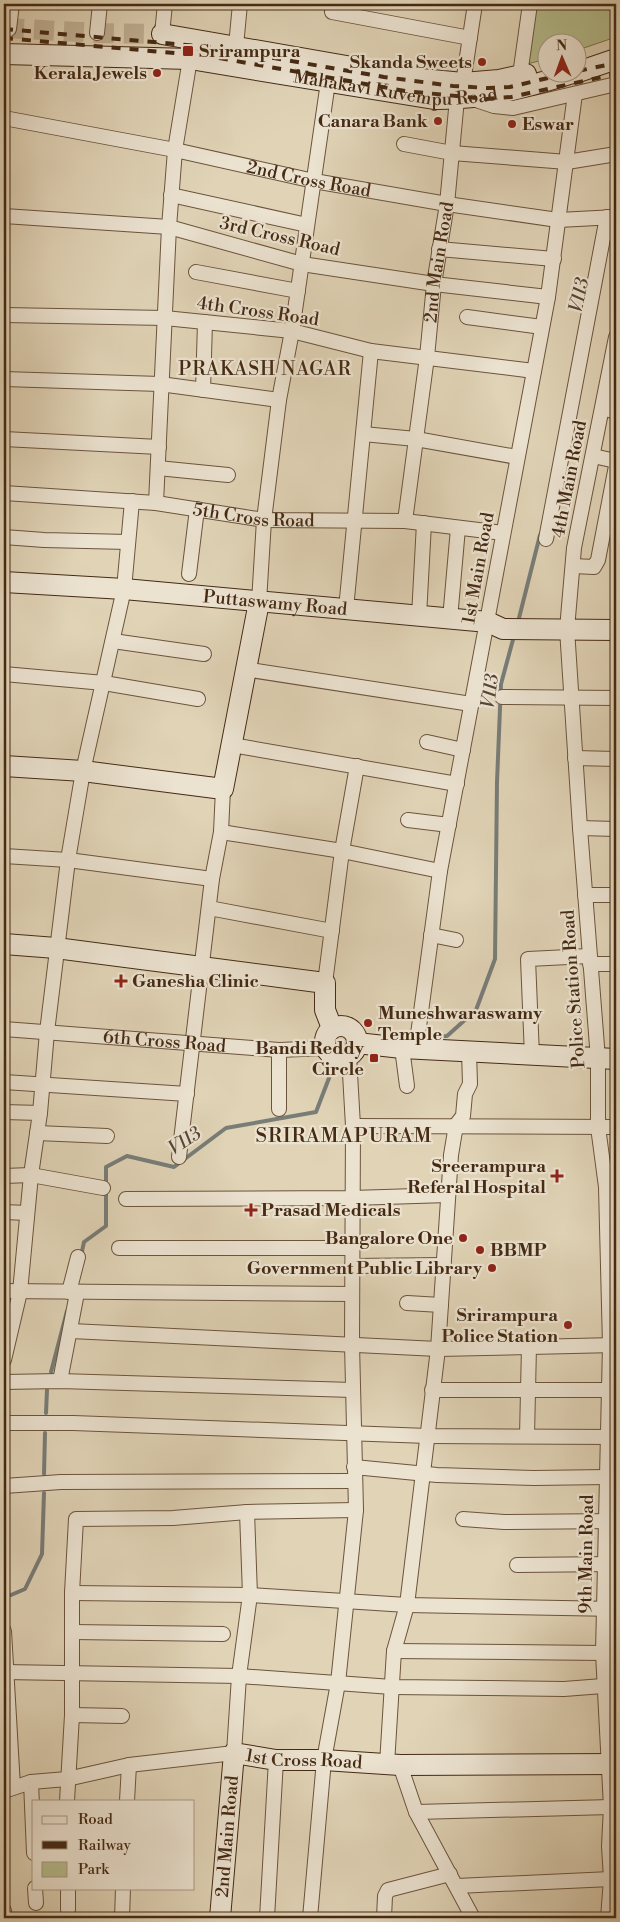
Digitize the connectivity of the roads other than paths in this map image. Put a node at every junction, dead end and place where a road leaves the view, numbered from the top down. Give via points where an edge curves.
1 (12, 4) edge
2 (100, 4) edge
3 (165, 4) edge
4 (240, 4) edge
5 (475, 4) edge
6 (530, 4) edge
7 (333, 8) edge
8 (9, 29) dead end
9 (97, 33) dead end
10 (162, 34) joint
11 (470, 38) junction
12 (236, 46) junction
13 (616, 46) edge
14 (4, 54) edge
15 (588, 56) edge
16 (616, 58) edge
17 (190, 59) junction
18 (588, 68) edge
19 (538, 71) edge
20 (520, 75) junction
21 (328, 82) junction
22 (542, 82) edge
23 (616, 84) edge
24 (464, 94) junction
25 (575, 94) junction
26 (4, 118) edge
27 (404, 144) dead end
28 (175, 150) junction
29 (452, 152) junction
30 (616, 154) edge
31 (567, 162) junction
32 (314, 181) junction
33 (171, 195) junction
34 (447, 204) junction
35 (4, 216) edge
36 (612, 217) edge
37 (558, 220) junction
38 (307, 224) junction
39 (169, 227) junction
40 (439, 249) junction
41 (554, 259) junction
42 (302, 264) junction
43 (196, 272) dead end
44 (434, 284) junction
45 (298, 291) junction
46 (548, 297) junction
47 (4, 315) edge
48 (467, 317) dead end
49 (165, 318) junction
50 (205, 322) junction
51 (542, 327) junction
52 (292, 331) junction
53 (616, 337) edge
54 (371, 351) junction
55 (614, 356) edge
56 (427, 357) junction
57 (534, 371) junction
58 (4, 379) edge
59 (160, 384) junction
60 (203, 390) junction
61 (279, 400) junction
62 (609, 410) edge
63 (363, 434) junction
64 (416, 439) junction
65 (4, 440) edge
66 (159, 447) junction
67 (593, 456) junction
68 (517, 457) junction
69 (616, 461) edge
70 (616, 466) edge
71 (158, 468) junction
72 (228, 475) dead end
73 (588, 486) junction
74 (4, 493) edge
75 (613, 494) edge
76 (132, 501) junction
77 (156, 503) junction
78 (197, 509) junction
79 (264, 520) junction
80 (355, 520) junction
81 (405, 521) junction
82 (424, 523) junction
83 (458, 528) junction
84 (503, 533) junction
85 (4, 536) edge
86 (546, 539) dead end
87 (128, 542) junction
88 (573, 566) junction
89 (189, 574) dead end
90 (4, 582) edge
91 (124, 589) junction
92 (259, 602) junction
93 (346, 610) junction
94 (419, 616) junction
95 (450, 619) junction
96 (495, 626) junction
97 (567, 630) junction
98 (616, 630) edge
99 (113, 641) junction
100 (204, 654) dead end
101 (244, 669) junction
102 (4, 674) edge
103 (104, 683) junction
104 (502, 697) dead end
105 (571, 698) junction
106 (616, 698) edge
107 (198, 699) dead end
108 (471, 704) junction
109 (427, 742) dead end
110 (232, 744) junction
111 (463, 750) junction
112 (575, 758) junction
113 (616, 759) edge
114 (4, 766) edge
115 (357, 766) junction
116 (83, 771) junction
117 (457, 784) junction
118 (223, 789) junction
119 (408, 820) dead end
120 (449, 825) junction
121 (580, 828) junction
122 (616, 829) edge
123 (221, 832) junction
124 (342, 851) junction
125 (4, 856) edge
126 (68, 860) junction
127 (440, 871) junction
128 (212, 879) junction
129 (585, 895) junction
130 (616, 895) edge
131 (209, 908) junction
132 (332, 930) junction
133 (431, 935) junction
134 (456, 940) dead end
135 (4, 944) edge
136 (56, 948) junction
137 (590, 960) junction
138 (616, 964) edge
139 (203, 968) junction
140 (325, 983) junction
141 (332, 1028) junction
142 (4, 1029) edge
143 (47, 1032) junction
144 (194, 1043) junction
145 (413, 1043) junction
146 (326, 1048) junction
147 (278, 1050) junction
148 (353, 1050) junction
149 (469, 1051) junction
150 (532, 1056) junction
151 (607, 1059) edge
152 (4, 1082) edge
153 (43, 1085) junction
154 (407, 1086) dead end
155 (187, 1094) junction
156 (280, 1109) dead end
157 (4, 1112) edge
158 (40, 1113) junction
159 (456, 1125) junction
160 (353, 1126) junction
161 (598, 1126) junction
162 (616, 1127) edge
163 (37, 1133) junction
164 (107, 1136) dead end
165 (179, 1157) dead end
166 (31, 1175) junction
167 (4, 1176) edge
168 (611, 1187) edge
169 (103, 1188) dead end
170 (448, 1195) junction
171 (352, 1198) junction
172 (126, 1199) dead end
173 (4, 1212) edge
174 (27, 1213) junction
175 (119, 1248) dead end
176 (352, 1248) junction
177 (78, 1258) dead end
178 (444, 1265) junction
179 (352, 1266) junction
180 (4, 1291) edge
181 (20, 1292) junction
182 (73, 1293) junction
183 (352, 1294) junction
184 (407, 1303) dead end
185 (441, 1305) junction
186 (71, 1330) junction
187 (352, 1344) junction
188 (613, 1345) edge
189 (529, 1346) junction
190 (438, 1349) junction
191 (4, 1360) edge
192 (60, 1381) junction
193 (4, 1382) edge
194 (353, 1390) junction
195 (432, 1390) junction
196 (528, 1390) junction
197 (612, 1390) edge
198 (4, 1423) edge
199 (353, 1432) junction
200 (428, 1436) junction
201 (527, 1436) junction
202 (612, 1437) edge
203 (354, 1474) junction
204 (423, 1474) junction
205 (607, 1478) junction
206 (4, 1486) edge
207 (356, 1510) junction
208 (247, 1512) junction
209 (463, 1519) dead end
210 (611, 1521) edge
211 (611, 1564) edge
212 (517, 1565) dead end
213 (72, 1593) junction
214 (250, 1595) junction
215 (346, 1602) junction
216 (407, 1605) junction
217 (610, 1609) edge
218 (4, 1631) edge
219 (72, 1632) junction
220 (223, 1634) dead end
221 (394, 1651) junction
222 (603, 1653) junction
223 (5, 1672) edge
224 (72, 1672) junction
225 (239, 1676) junction
226 (338, 1683) junction
227 (611, 1685) edge
228 (392, 1687) junction
229 (72, 1715) junction
230 (122, 1716) dead end
231 (234, 1753) junction
232 (276, 1760) junction
233 (324, 1760) junction
234 (613, 1764) edge
235 (129, 1765) junction
236 (393, 1765) junction
237 (67, 1779) junction
238 (31, 1782) junction
239 (8, 1789) edge
240 (68, 1800) edge
241 (128, 1800) edge
242 (32, 1806) edge
243 (611, 1807) junction
244 (416, 1812) junction
245 (613, 1833) edge
246 (453, 1880) junction
247 (613, 1888) edge
248 (35, 1890) edge
249 (68, 1890) edge
250 (124, 1890) edge
251 (36, 1903) dead end
252 (68, 1910) dead end
253 (4, 1911) edge
254 (5, 1918) edge
255 (122, 1918) edge
256 (220, 1918) edge
257 (267, 1918) edge
258 (310, 1918) edge
259 (384, 1918) edge
260 (473, 1918) edge
261 (608, 1918) edge

1 - 8 street
2 - 9 street
3 - 10 street
4 - 12 street
5 - 11 street, 2nd Main Road
6 - 20 street
7 - 11 street
10 - 12 main road, Mahakavi Kuvempu Road
11 - 24 street, 2nd Main Road
12 - 24 main road, Mahakavi Kuvempu Road via 421,79
13 - 15 main road
14 - 17 main road, Mahakavi Kuvempu Road
16 - 18 main road, Mahakavi Kuvempu Road
17 - 21 main road, Mahakavi Kuvempu Road
17 - 28 street
19 - 20 main road, Mahakavi Kuvempu Road
20 - 24 main road, Mahakavi Kuvempu Road
21 - 24 main road, Mahakavi Kuvempu Road via 434,99
21 - 32 street
22 - 24 main road, Mahakavi Kuvempu Road via 499,94
23 - 25 street
24 - 25 street via 494,106 513,108
24 - 29 street, 2nd Main Road
25 - 31 street, 1st Main Road
26 - 28 street, 2nd Cross Road
27 - 29 street
28 - 32 street, 2nd Cross Road
28 - 33 street
29 - 31 street
29 - 34 street, 2nd Main Road
30 - 31 street
31 - 37 street, 1st Main Road
32 - 34 street, 2nd Cross Road
32 - 38 street
33 - 38 street
33 - 39 street
34 - 37 street, 2nd Cross Road
34 - 40 street, 2nd Main Road
35 - 39 street, 3rd Cross Road
36 - 37 street, 2nd Cross Road
36 - 86 street
37 - 41 street, 1st Main Road
38 - 42 street
39 - 42 street, 3rd Cross Road
39 - 49 street
40 - 41 street
40 - 44 street, 2nd Main Road
41 - 46 street, 1st Main Road
42 - 44 street, 3rd Cross Road
42 - 45 street
43 - 45 street
44 - 46 street, 3rd Cross Road
44 - 56 street, 2nd Main Road
45 - 52 street
46 - 51 street, 1st Main Road
47 - 49 street, 4th Cross Road
48 - 51 street
49 - 50 street, 4th Cross Road
49 - 59 street
50 - 52 street, 4th Cross Road
50 - 60 street
51 - 57 street, 1st Main Road
52 - 54 street, 4th Cross Road
52 - 61 street
53 - 55 street, 4th Main Road
54 - 56 street, 4th Cross Road
54 - 63 street
55 - 62 street, 4th Main Road
56 - 57 street, 4th Cross Road
56 - 64 street, 2nd Main Road
57 - 68 street, 1st Main Road
58 - 59 street
59 - 60 street
59 - 66 street
60 - 61 street
61 - 79 street
62 - 67 street, 4th Main Road
63 - 64 street
63 - 80 street
64 - 68 street
64 - 81 street, 2nd Main Road
65 - 66 street
66 - 71 street
67 - 69 street
67 - 73 street, 4th Main Road
68 - 84 street, 1st Main Road
70 - 75 street
71 - 72 street
71 - 77 street
73 - 75 street
73 - 88 street, 4th Main Road
74 - 76 street, 5th Cross Road
75 - 88 street via 594,567
76 - 77 street, 5th Cross Road
76 - 87 street
77 - 78 street, 5th Cross Road
78 - 79 street, 5th Cross Road
78 - 89 street
79 - 80 street, 5th Cross Road
79 - 92 street
80 - 81 street, 5th Cross Road
80 - 93 street
81 - 82 street, 5th Cross Road
82 - 83 street, 5th Cross Road
82 - 94 street
83 - 84 street, 5th Cross Road
83 - 95 street
84 - 96 street, 1st Main Road
85 - 87 street via 54,541
87 - 91 street
88 - 97 street, 4th Main Road
90 - 91 main road, Puttaswamy Road
91 - 92 main road, Puttaswamy Road
91 - 99 street
92 - 93 main road, Puttaswamy Road
92 - 101 main road
93 - 94 main road, Puttaswamy Road
94 - 95 main road, Puttaswamy Road
95 - 96 main road, Puttaswamy Road
96 - 97 main road, Puttaswamy Road
96 - 108 street, 1st Main Road
97 - 98 main road, Puttaswamy Road
97 - 105 street, Police Station Road
99 - 100 street
99 - 103 street
101 - 108 street
101 - 110 main road
102 - 103 street
103 - 107 street
103 - 116 street
104 - 105 street
105 - 106 street
105 - 112 street, Police Station Road
108 - 111 street, 1st Main Road
109 - 111 street
110 - 115 street
110 - 118 main road
111 - 117 street, 1st Main Road
112 - 113 street
112 - 121 street, Police Station Road
114 - 116 main road
115 - 117 street
115 - 124 street
116 - 118 main road
116 - 126 street
117 - 120 street, 1st Main Road
118 - 123 street
119 - 120 street
120 - 127 street, 1st Main Road
121 - 122 street
121 - 129 street, Police Station Road
123 - 124 street
123 - 128 street
124 - 127 street
124 - 132 street
125 - 126 street
126 - 128 street
126 - 136 street
127 - 133 street, 1st Main Road
128 - 131 street
129 - 130 street
129 - 137 street, Police Station Road
131 - 132 street
131 - 139 street
132 - 140 street
133 - 134 street
133 - 145 street, 1st Main Road
135 - 136 main road
136 - 139 main road
136 - 143 street
137 - 138 street
137 - 150 street via 528,958
137 - 151 street, Police Station Road
139 - 140 main road
139 - 144 street
140 - 141 main road via 325,1010
141 - 146 main road via 326,1037
141 - 148 main road via 347,1026 355,1033
142 - 143 street, 6th Cross Road
143 - 144 street, 6th Cross Road
143 - 153 street
144 - 147 street, 6th Cross Road
144 - 155 street
145 - 148 main road
145 - 149 main road
145 - 154 street, 1st Main Road
146 - 147 street, 6th Cross Road
146 - 148 main road via 338,1058
147 - 156 street
148 - 160 street
149 - 150 main road
149 - 159 street via 470,1084 465,1094 463,1116
150 - 151 main road
151 - 161 street, Police Station Road
152 - 153 street
153 - 155 street
153 - 158 street
155 - 165 street
157 - 158 street
158 - 163 street
159 - 160 street
159 - 161 street
159 - 170 street
160 - 171 street
161 - 162 street
161 - 168 street, Police Station Road
163 - 164 street
163 - 166 street
166 - 167 street
166 - 169 street
166 - 174 street
168 - 188 street, Police Station Road
170 - 171 street
170 - 178 street
171 - 172 street
171 - 176 street
173 - 174 street
174 - 181 street
175 - 176 street
176 - 179 street
177 - 182 street
178 - 179 street
178 - 185 street
179 - 183 street
180 - 181 street
181 - 182 street
181 - 191 street
182 - 183 street
182 - 186 street
183 - 187 street
184 - 185 street
185 - 190 street
186 - 187 street
186 - 192 street
187 - 190 street
187 - 194 street
188 - 189 street
188 - 197 street, 9th Main Road
189 - 190 street
189 - 196 street
190 - 195 street
192 - 193 street
192 - 194 street
194 - 199 street
195 - 196 street
195 - 200 street
196 - 197 street
196 - 201 street
197 - 202 street, 9th Main Road
198 - 199 street
199 - 200 street
199 - 203 street
200 - 201 street
200 - 204 street
201 - 202 street
202 - 205 street, 9th Main Road
203 - 204 street
203 - 206 street
203 - 207 street
204 - 205 street
204 - 216 street
205 - 210 street, 9th Main Road
207 - 208 street
207 - 215 street
208 - 213 street via 172,1518 76,1519
208 - 214 street
209 - 210 street
210 - 211 street, 9th Main Road
211 - 212 street
211 - 217 street, 9th Main Road
213 - 214 street
213 - 219 street
214 - 215 street
214 - 225 street
215 - 216 street
215 - 226 street
216 - 217 street
216 - 221 street
217 - 222 street, 9th Main Road
218 - 223 street
219 - 220 street
219 - 224 street
221 - 222 street
221 - 228 street
222 - 227 street, 9th Main Road
223 - 224 street
223 - 239 street
224 - 225 street
224 - 229 street
225 - 226 street
225 - 231 street
226 - 228 street
226 - 233 street
227 - 228 street via 564,1689
227 - 234 street, 9th Main Road
228 - 236 street
229 - 230 street
229 - 237 street
231 - 232 main road, 1st Cross Road
231 - 235 street, 1st Cross Road
231 - 256 main road, 2nd Main Road
232 - 233 main road, 1st Cross Road
232 - 257 street
233 - 236 main road, 1st Cross Road
233 - 258 street
234 - 236 main road, 1st Cross Road
234 - 243 street, 9th Main Road
235 - 237 street, 1st Cross Road
235 - 241 street
236 - 244 street
237 - 238 street, 1st Cross Road
237 - 240 street
238 - 239 street, 1st Cross Road
238 - 242 street
243 - 244 street
243 - 245 street, 9th Main Road
244 - 246 street
245 - 247 street, 9th Main Road
246 - 247 street
246 - 259 street via 388,1890
246 - 260 street
247 - 261 street, 9th Main Road
248 - 251 street
249 - 252 street
250 - 255 street
253 - 254 street

